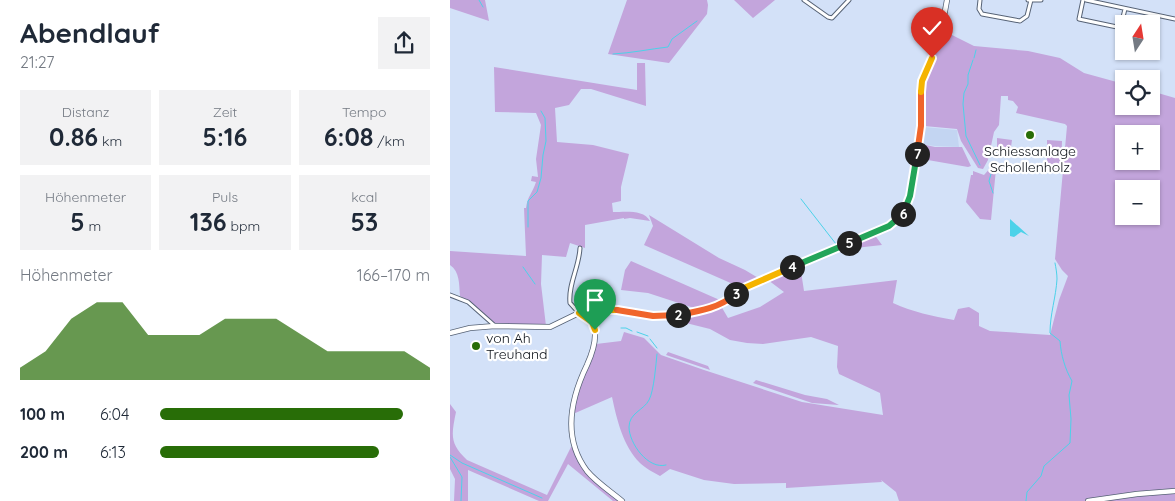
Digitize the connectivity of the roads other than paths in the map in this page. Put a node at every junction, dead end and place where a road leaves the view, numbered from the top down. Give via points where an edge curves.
1 (804, 0) edge
2 (849, 0) edge
3 (947, 0) edge
4 (980, 0) edge
5 (1029, 0) edge
6 (1041, 0) edge
7 (1084, 0) edge
8 (1125, 9) junction
9 (1175, 19) edge
10 (580, 248) dead end
11 (450, 295) edge
12 (579, 313) junction
13 (495, 326) junction
14 (450, 333) edge
15 (1175, 491) edge
16 (622, 501) edge
17 (1088, 501) edge

1 - 2 street via 832,18
3 - 12 street via 941,33 922,81 921,126 907,207 895,222 744,288 713,308 669,316 614,309
4 - 5 street via 982,14 1020,21 1027,16
5 - 6 street
7 - 8 street
7 - 8 street via 1079,19 1117,27 1121,25
8 - 9 street
10 - 12 street via 569,292 570,303
11 - 13 street via 468,302
12 - 13 street via 546,328
12 - 16 street via 593,324 594,334 590,357 572,402 572,432 586,470
13 - 14 street
15 - 17 street

